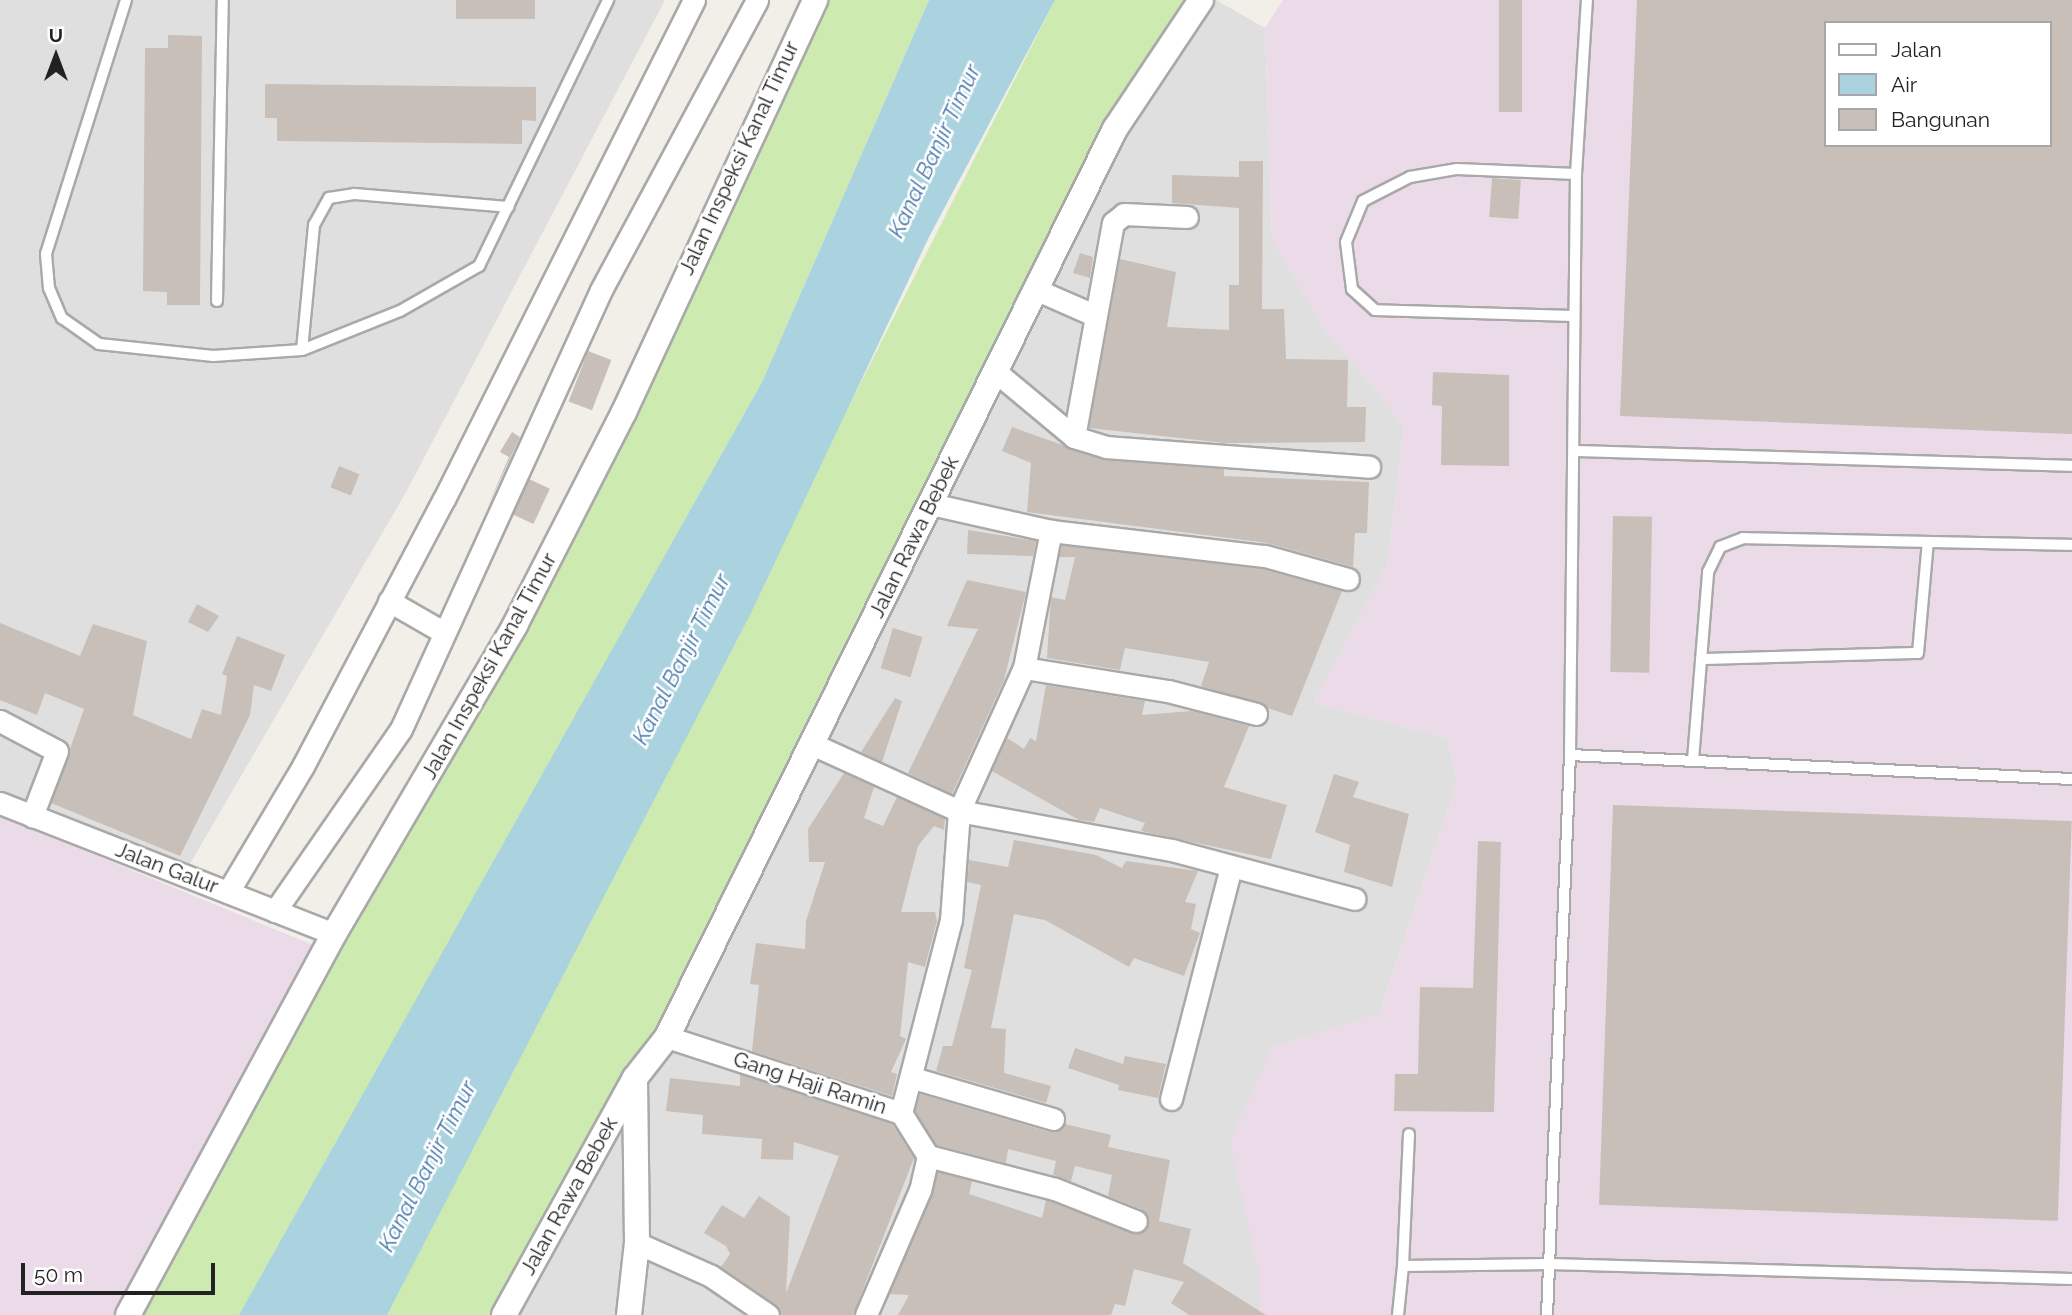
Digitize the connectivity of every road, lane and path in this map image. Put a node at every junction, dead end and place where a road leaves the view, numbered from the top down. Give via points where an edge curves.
1 (126, 0) edge
2 (223, 0) edge
3 (608, 0) edge
4 (694, 0) edge
5 (758, 0) edge
6 (814, 0) edge
7 (1201, 0) edge
8 (1587, 0) edge
9 (1576, 174) junction
10 (508, 207) junction
11 (1187, 217) dead end
12 (1037, 290) junction
13 (217, 300) dead end
14 (1092, 314) junction
15 (1573, 316) junction
16 (302, 350) junction
17 (996, 372) junction
18 (1074, 437) junction
19 (1574, 451) junction
20 (2072, 466) edge
21 (1369, 467) dead end
22 (931, 504) junction
23 (1051, 531) junction
24 (1928, 542) junction
25 (2072, 545) edge
26 (1348, 579) dead end
27 (389, 601) junction
28 (443, 632) junction
29 (1701, 659) junction
30 (1024, 668) junction
31 (1256, 714) dead end
32 (0, 721) edge
33 (812, 744) junction
34 (1570, 755) junction
35 (1693, 760) junction
36 (2072, 779) edge
37 (0, 803) edge
38 (959, 811) junction
39 (32, 816) junction
40 (1231, 867) junction
41 (228, 892) junction
42 (1355, 899) dead end
43 (275, 911) junction
44 (334, 934) junction
45 (667, 1037) junction
46 (913, 1077) junction
47 (635, 1078) junction
48 (1171, 1099) dead end
49 (901, 1113) junction
50 (1053, 1119) dead end
51 (1409, 1133) dead end
52 (928, 1156) junction
53 (1136, 1221) dead end
54 (637, 1243) junction
55 (1550, 1264) junction
56 (1404, 1266) junction
57 (2072, 1279) edge
58 (128, 1315) edge
59 (504, 1315) edge
60 (629, 1315) edge
61 (768, 1315) edge
62 (866, 1315) edge
63 (1398, 1315) edge
64 (1548, 1315) edge

1 - 16 lane via 46,254 49,288 62,318 99,344 213,356
2 - 13 lane
3 - 10 lane
4 - 27 street
5 - 28 street via 601,290
6 - 44 street, Jalan Inspeksi Kanal Timur via 624,412 522,613
7 - 12 street, Jalan Rawa Bebek via 1115,130
8 - 9 lane
9 - 15 lane
9 - 15 lane via 1457,169 1410,177 1363,201 1346,242 1352,289 1375,310
10 - 16 lane via 479,266 400,311
10 - 16 lane via 354,194 329,198 314,225
11 - 14 street via 1117,217
12 - 14 street
12 - 17 street, Jalan Rawa Bebek
14 - 18 street
15 - 19 lane
17 - 18 street
17 - 22 street, Jalan Rawa Bebek
18 - 21 street via 1106,447
19 - 20 lane
19 - 34 lane
22 - 23 street
22 - 33 street, Jalan Rawa Bebek
23 - 26 street via 1265,556
23 - 30 street
24 - 25 lane
24 - 29 lane via 1743,538 1720,547 1708,572
24 - 29 lane via 1924,640 1917,653
27 - 28 street
27 - 41 street via 303,766
28 - 43 street via 401,729
29 - 35 lane
30 - 31 street via 1177,693
30 - 38 street
32 - 39 street via 57,751
33 - 38 street
33 - 45 street, Jalan Rawa Bebek
34 - 35 lane
34 - 55 lane
35 - 36 lane
37 - 39 street, Jalan Galur
38 - 40 street
38 - 46 street via 951,920
39 - 41 street, Jalan Galur
40 - 42 street
40 - 48 street
41 - 43 street, Jalan Galur
43 - 44 street, Jalan Galur
44 - 58 street, Jalan Inspeksi Kanal Timur
45 - 47 street, Jalan Rawa Bebek
45 - 49 street, Gang Haji Ramin
46 - 49 street
46 - 50 street
47 - 54 street, Jalan Rawa Bebek
47 - 59 street, Jalan Rawa Bebek
49 - 52 street, Gang Haji Ramin
51 - 56 lane
52 - 53 street via 1055,1189
52 - 62 street via 920,1189
54 - 60 street, Jalan Rawa Bebek
54 - 61 street via 711,1276
55 - 56 lane
55 - 57 lane
55 - 64 lane
56 - 63 lane

